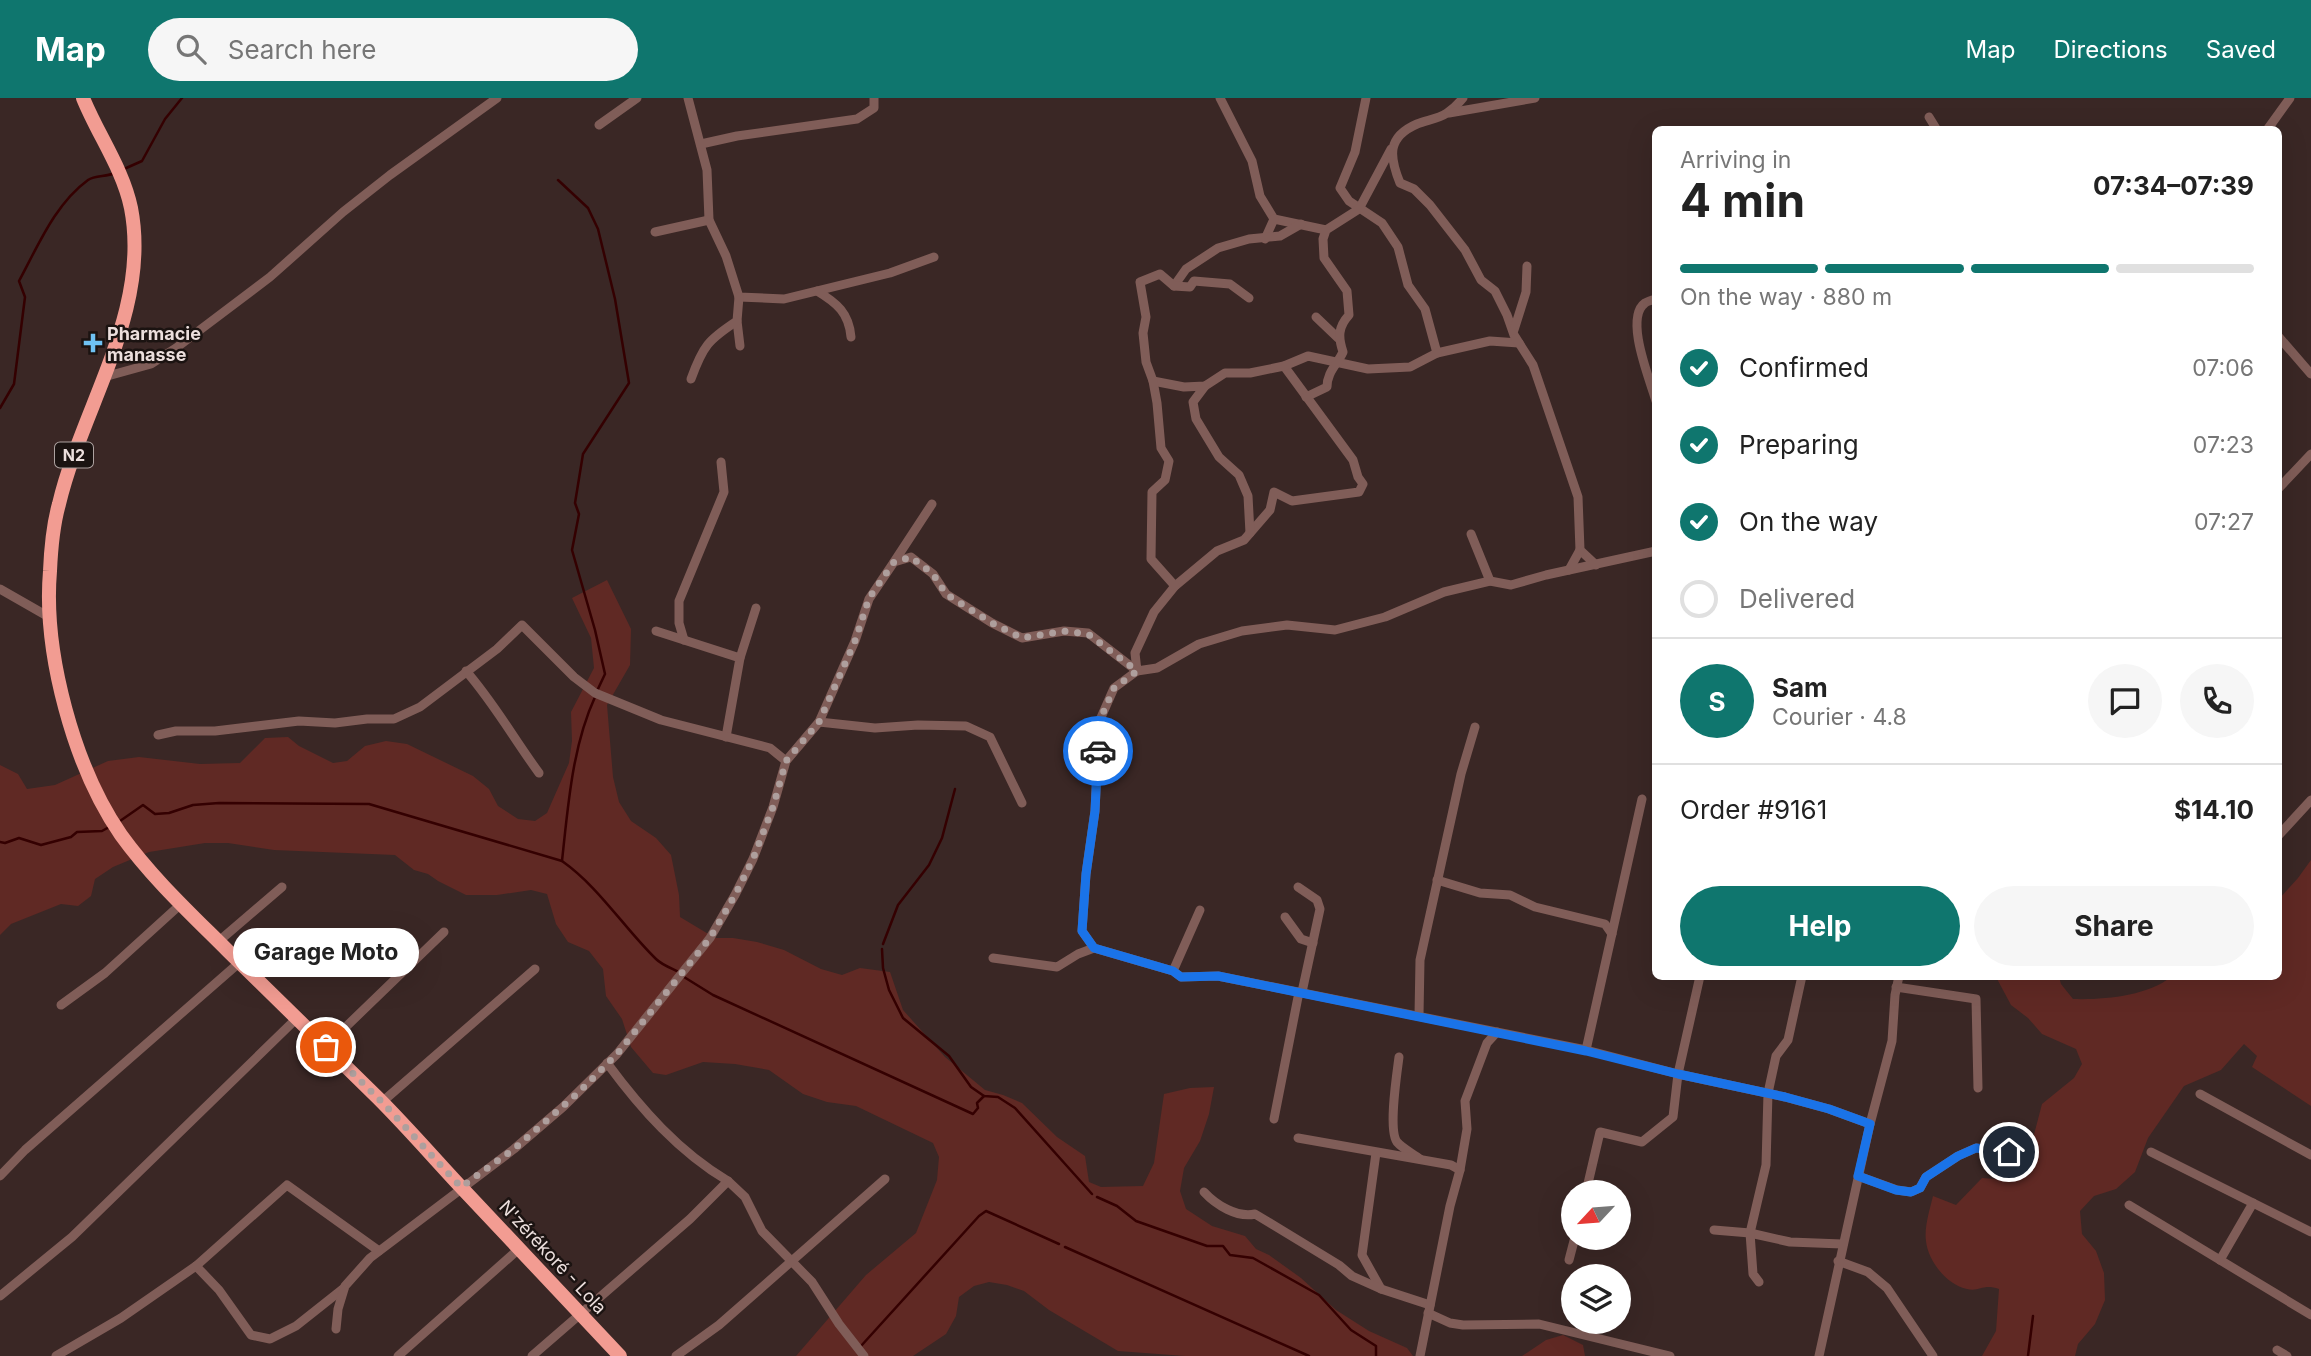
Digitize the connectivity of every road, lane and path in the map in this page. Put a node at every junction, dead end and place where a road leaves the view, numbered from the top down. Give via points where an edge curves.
1 (83, 98) edge
2 (497, 98) edge
3 (637, 98) edge
4 (688, 98) edge
5 (874, 98) edge
6 (1220, 98) edge
7 (1366, 98) edge
8 (1463, 98) edge
9 (1535, 98) edge
10 (2290, 98) edge
11 (1447, 113) junction
12 (1929, 117) dead end
13 (598, 125) dead end
14 (1935, 126) edge
15 (2270, 126) edge
16 (701, 144) junction
17 (1392, 147) junction
18 (1359, 209) junction
19 (1274, 219) junction
20 (709, 220) junction
21 (1301, 225) junction
22 (1326, 230) junction
23 (655, 232) dead end
24 (1265, 239) junction
25 (934, 257) dead end
26 (1527, 266) dead end
27 (1186, 269) junction
28 (1194, 282) junction
29 (1174, 285) junction
30 (817, 291) junction
31 (739, 297) junction
32 (1249, 298) dead end
33 (1652, 300) edge
34 (1316, 317) dead end
35 (737, 321) junction
36 (851, 337) dead end
37 (1338, 338) junction
38 (1517, 339) junction
39 (2282, 341) edge
40 (740, 346) dead end
41 (1437, 354) junction
42 (1338, 362) junction
43 (1284, 366) junction
44 (2311, 374) edge
45 (104, 377) junction
46 (691, 379) dead end
47 (1153, 381) junction
48 (1205, 386) junction
49 (1652, 388) edge
50 (1306, 397) junction
51 (2311, 454) edge
52 (721, 463) dead end
53 (2282, 485) edge
54 (1292, 501) junction
55 (932, 504) dead end
56 (1270, 510) junction
57 (1250, 533) junction
58 (1471, 534) dead end
59 (1580, 550) junction
60 (1652, 552) edge
61 (894, 562) junction
62 (1596, 565) junction
63 (1569, 570) junction
64 (1490, 581) junction
65 (1175, 586) junction
66 (0, 589) edge
67 (756, 608) dead end
68 (49, 617) junction
69 (656, 631) dead end
70 (684, 640) junction
71 (740, 658) junction
72 (466, 671) junction
73 (1137, 671) junction
74 (819, 722) junction
75 (1475, 727) dead end
76 (158, 735) dead end
77 (726, 737) junction
78 (786, 761) junction
79 (539, 774) dead end
80 (1642, 799) dead end
81 (2311, 800) edge
82 (1022, 803) dead end
83 (2282, 830) edge
84 (1437, 880) junction
85 (282, 887) dead end
86 (1298, 887) dead end
87 (181, 904) junction
88 (1200, 910) dead end
89 (1285, 917) dead end
90 (444, 932) dead end
91 (1612, 934) junction
92 (219, 942) junction
93 (1312, 943) junction
94 (1094, 948) junction
95 (993, 958) dead end
96 (240, 962) junction
97 (535, 969) dead end
98 (1173, 971) junction
99 (1699, 980) edge
100 (1801, 980) edge
101 (1898, 980) edge
102 (1896, 987) junction
103 (1300, 992) junction
104 (61, 1005) dead end
105 (1419, 1015) junction
106 (296, 1018) junction
107 (1497, 1032) junction
108 (326, 1047) junction
109 (1586, 1051) junction
110 (1399, 1057) dead end
111 (607, 1063) junction
112 (1678, 1074) junction
113 (1978, 1088) dead end
114 (1768, 1093) junction
115 (2200, 1094) dead end
116 (382, 1102) junction
117 (1273, 1118) dead end
118 (1870, 1124) junction
119 (1298, 1138) dead end
120 (2009, 1152) dead end
121 (2151, 1152) dead end
122 (1376, 1153) junction
123 (2311, 1155) edge
124 (1422, 1160) junction
125 (1460, 1170) junction
126 (0, 1176) edge
127 (1858, 1176) junction
128 (885, 1180) dead end
129 (1589, 1180) edge
130 (728, 1181) junction
131 (461, 1187) junction
132 (1204, 1192) dead end
133 (2253, 1203) junction
134 (2129, 1205) dead end
135 (1714, 1230) dead end
136 (2311, 1232) edge
137 (1750, 1233) junction
138 (1842, 1244) junction
139 (520, 1248) junction
140 (1572, 1250) edge
141 (379, 1251) junction
142 (1569, 1260) dead end
143 (2220, 1260) junction
144 (1838, 1261) junction
145 (790, 1262) junction
146 (196, 1266) junction
147 (1759, 1282) dead end
148 (345, 1286) junction
149 (1381, 1289) junction
150 (0, 1296) edge
151 (1429, 1309) junction
152 (581, 1314) junction
153 (2311, 1315) edge
154 (335, 1329) dead end
155 (2277, 1350) dead end
156 (861, 1351) edge
157 (56, 1356) edge
158 (398, 1356) edge
159 (531, 1356) edge
160 (620, 1356) edge
161 (676, 1356) edge
162 (1420, 1356) edge
163 (1670, 1356) edge
164 (1818, 1356) edge
165 (1933, 1356) edge
166 (2287, 1356) edge

1 - 45 highway, N'zérékoré - Lola / N2 via 118,171 134,229 134,282
2 - 45 street via 362,197 270,277 176,348 151,364
3 - 13 street
4 - 16 street
5 - 16 street via 874,108 857,119
6 - 19 street via 1252,161 1260,196
7 - 18 street via 1355,152 1340,188
8 - 11 street
9 - 11 street
10 - 15 street
11 - 17 street via 1402,133
12 - 14 street
16 - 20 street
17 - 18 street
17 - 38 street via 1400,183 1430,205 1465,250 1482,280 1495,291
18 - 22 street
18 - 41 street via 1382,223 1398,247 1408,285 1425,309
19 - 21 street
19 - 24 street
20 - 23 street
20 - 31 street
21 - 22 street
21 - 24 street
22 - 37 street via 1324,258 1347,292 1349,315
24 - 27 street via 1218,248
25 - 30 street
26 - 38 street via 1526,292 1514,328
27 - 28 street
27 - 29 street
28 - 29 street via 1190,287
28 - 32 street via 1230,284
29 - 47 street via 1160,274 1140,282 1146,362
30 - 31 street via 784,299
30 - 36 street via 844,312
31 - 35 street
33 - 49 street via 1644,303 1636,322
34 - 37 street
35 - 40 street
35 - 46 street via 711,338
37 - 42 street via 1343,352
38 - 41 street
38 - 59 street via 1533,365 1578,497
39 - 44 street
41 - 42 street via 1410,367 1368,369
42 - 43 street via 1308,356
42 - 50 street via 1327,376 1327,387
43 - 48 street via 1225,373
43 - 50 street
45 - 68 highway, N'zérékoré - Lola / N2 via 58,503
47 - 48 street
47 - 65 street via 1161,448 1170,461 1165,480 1152,492 1151,559
48 - 57 street via 1193,402 1196,419 1219,457 1239,475 1248,496
50 - 54 street via 1353,460 1363,484 1359,492
51 - 53 street
52 - 70 street via 724,492 679,601
54 - 56 street
54 - 56 street via 1274,492
55 - 61 street
56 - 57 street
57 - 65 street via 1217,551
58 - 64 street
59 - 62 street
59 - 63 street
60 - 62 street
61 - 73 street via 911,557 933,574 946,594 1022,638 1064,631 1088,634
61 - 74 street via 869,598
62 - 63 street
63 - 64 street via 1511,586
64 - 73 street via 1335,630 1287,625 1242,631 1199,645 1157,668
65 - 73 street via 1154,612 1135,653
66 - 68 street
67 - 71 street
68 - 87 highway, N'zérékoré - Lola / N2 via 64,706 82,757 119,832
69 - 70 street
70 - 71 street
71 - 77 street
72 - 76 street via 419,707 394,719 299,720
72 - 77 street via 522,625 595,692 661,720
72 - 79 street
73 - 94 street via 1114,688 1099,722 1082,931
74 - 78 street
74 - 82 street via 875,728 966,726 989,737
75 - 84 street
77 - 78 street via 770,748
78 - 111 street via 753,859 710,938
80 - 91 street
81 - 83 street
84 - 91 street via 1480,893 1510,895 1535,907 1605,924
84 - 105 street via 1420,960
85 - 92 street
86 - 93 street via 1317,900 1320,909
87 - 92 highway, N'zérékoré - Lola / N2
87 - 104 street
88 - 98 street
89 - 93 street via 1301,939
90 - 108 street
91 - 109 street
92 - 96 highway, N'zérékoré - Lola / N2
93 - 103 street
94 - 95 street via 1057,967
94 - 98 street
96 - 106 highway, N'zérékoré - Lola / N2
96 - 126 street
97 - 116 street
98 - 103 street via 1181,977 1218,976
99 - 112 street
100 - 114 street via 1788,1040 1776,1056
101 - 102 street
102 - 113 street via 1976,999
102 - 118 street via 1892,1041
103 - 105 street
103 - 117 street
105 - 107 street
106 - 108 highway, N'zérékoré - Lola / N2
106 - 150 street via 72,1237
107 - 109 street
107 - 125 street via 1487,1043 1465,1101 1467,1129
108 - 116 highway, N'zérékoré - Lola / N2
109 - 112 street
110 - 124 street via 1394,1133 1397,1142
111 - 130 street via 671,1138
111 - 131 street via 514,1149
112 - 114 street
112 - 129 street via 1673,1117 1642,1142 1600,1132
114 - 118 street
114 - 137 street via 1766,1165
115 - 123 street
116 - 131 highway, N'zérékoré - Lola / N2
118 - 127 street
119 - 122 street
120 - 127 street via 1976,1148 1926,1177 1920,1188 1911,1192
121 - 133 street
122 - 124 street
122 - 149 street via 1362,1255
124 - 125 street
125 - 151 street
127 - 138 street
128 - 145 street
130 - 145 street
130 - 152 street
131 - 139 highway, N'zérékoré - Lola / N2
131 - 141 street
132 - 149 street via 1213,1203 1246,1216 1255,1214 1352,1276
133 - 136 street
133 - 143 street
134 - 143 street
135 - 137 street
137 - 138 street via 1790,1242
137 - 147 street via 1753,1274
138 - 144 street
139 - 152 highway, N'zérékoré - Lola / N2
139 - 158 street
140 - 142 street
141 - 146 street via 288,1185
141 - 148 street
143 - 153 street
144 - 164 street
144 - 165 street via 1868,1272 1887,1288
145 - 156 street via 812,1282
145 - 161 street
146 - 148 street via 251,1335 270,1339 296,1325
146 - 157 street
148 - 154 street
149 - 151 street
151 - 162 street
151 - 163 street via 1450,1323 1539,1324
152 - 159 street
152 - 160 highway, N'zérékoré - Lola / N2
155 - 166 street

